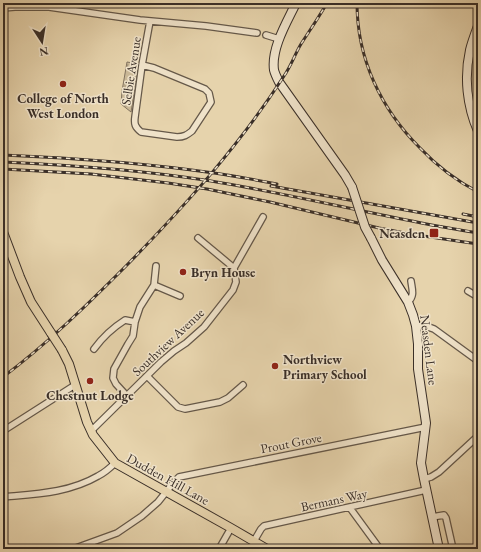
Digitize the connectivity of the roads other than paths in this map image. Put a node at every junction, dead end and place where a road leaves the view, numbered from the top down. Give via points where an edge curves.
1 (296, 3) edge
2 (14, 5) edge
3 (3, 8) edge
4 (150, 21) junction
5 (478, 26) edge
6 (257, 33) dead end
7 (266, 35) dead end
8 (279, 39) junction
9 (142, 65) junction
10 (478, 131) edge
11 (263, 217) dead end
12 (3, 225) edge
13 (3, 232) edge
14 (198, 238) dead end
15 (156, 266) dead end
16 (234, 268) junction
17 (411, 281) dead end
18 (154, 286) junction
19 (468, 291) dead end
20 (180, 296) dead end
21 (478, 297) edge
22 (408, 302) junction
23 (135, 322) junction
24 (416, 326) junction
25 (94, 349) dead end
26 (478, 361) edge
27 (147, 376) junction
28 (75, 385) junction
29 (243, 385) dead end
30 (126, 396) junction
31 (426, 427) junction
32 (91, 431) junction
33 (3, 432) edge
34 (478, 436) edge
35 (115, 463) junction
36 (424, 479) junction
37 (426, 490) junction
38 (166, 492) junction
39 (3, 497) edge
40 (350, 508) junction
41 (432, 517) junction
42 (231, 528) junction
43 (254, 541) junction
44 (73, 549) edge
45 (219, 549) edge
46 (267, 549) edge
47 (380, 549) edge
48 (439, 549) edge
49 (453, 549) edge

1 - 8 main road, Neasden Lane
2 - 3 street
2 - 4 street via 49,7
4 - 6 street
4 - 9 street, Selbie Avenue
5 - 10 main road via 470,50 467,85 471,113
7 - 8 street
8 - 22 main road, Neasden Lane, bridge via 274,59 274,71 279,82 352,187 370,238
9 - 9 street, Selbie Avenue via 134,117 136,128 141,132 184,137 192,131 211,102 209,93 205,89
11 - 16 street, Southview Avenue
12 - 13 main road, Dudden Hill Lane
13 - 28 main road, Dudden Hill Lane, bridge via 31,302 62,350
14 - 16 street
15 - 18 street
16 - 27 street, Southview Avenue via 236,282 233,290 204,327
17 - 22 street via 413,295
18 - 20 street
18 - 23 street via 140,307
19 - 21 street
22 - 24 main road, Neasden Lane
23 - 25 street via 125,320 118,324
23 - 30 street via 133,336 114,369 113,378
24 - 26 street via 423,325 434,329
24 - 31 main road, Neasden Lane via 418,369
27 - 29 street via 178,408 185,409 220,402
27 - 30 street, Southview Avenue
28 - 32 main road, Dudden Hill Lane
28 - 33 street
30 - 32 street, Southview Avenue
31 - 36 main road, Neasden Lane via 421,458
31 - 38 street, Prout Grove via 179,477
32 - 35 main road, Dudden Hill Lane
34 - 36 street via 439,472
35 - 38 main road, Dudden Hill Lane
35 - 39 street via 98,476 78,486
36 - 37 main road, Neasden Lane
37 - 40 street, Bermans Way
37 - 41 main road, Neasden Lane
38 - 42 main road, Dudden Hill Lane
38 - 44 street, Prout Grove via 142,516 117,533
40 - 43 street, Bermans Way via 264,526
40 - 47 street
41 - 48 main road, Neasden Lane
41 - 49 street via 444,514
42 - 43 main road, Dudden Hill Lane
42 - 45 street
43 - 46 main road, Dudden Hill Lane

